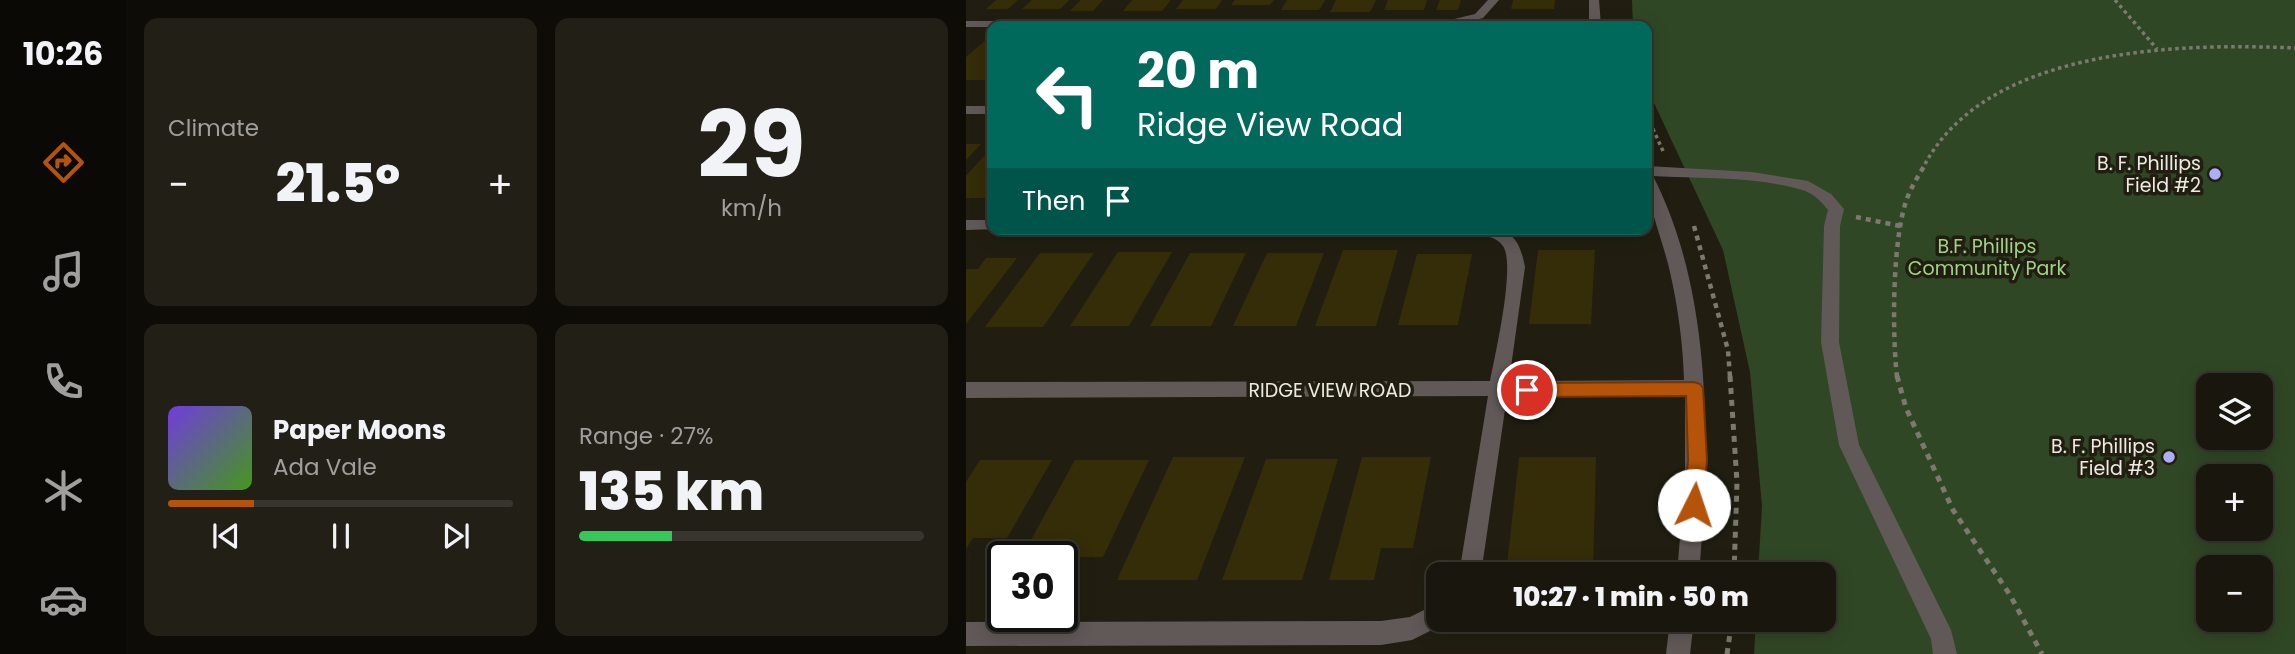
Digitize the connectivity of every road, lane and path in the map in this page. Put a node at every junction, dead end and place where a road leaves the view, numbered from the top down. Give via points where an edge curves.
1 (1494, 0) edge
2 (1594, 0) edge
3 (2115, 0) edge
4 (1458, 21) edge
5 (1595, 21) edge
6 (966, 24) edge
7 (987, 24) edge
8 (2295, 48) edge
9 (2158, 49) junction
10 (966, 110) edge
11 (987, 110) edge
12 (1652, 171) edge
13 (1652, 189) edge
14 (966, 225) edge
15 (987, 226) edge
16 (1498, 235) edge
17 (1694, 388) junction
18 (966, 390) edge
19 (1500, 390) junction
20 (1472, 562) edge
21 (1689, 562) edge
22 (1426, 621) edge
23 (1681, 632) edge
24 (1730, 632) edge
25 (966, 634) edge
26 (1678, 654) edge
27 (1727, 654) edge
28 (1945, 654) edge
29 (2042, 654) edge

1 - 4 street via 1479,16
2 - 5 street
3 - 9 path
6 - 7 street
8 - 9 path via 2223,45
9 - 29 path via 2048,71 1974,110 1936,147 1921,169 1900,226 1895,344 1899,391 1959,521 2000,579
10 - 11 street
12 - 28 street via 1752,177 1808,186 1836,209 1830,342 1849,445 1942,638
13 - 17 street via 1683,296
14 - 15 street
16 - 19 street via 1514,246 1517,267
17 - 19 street, RIDGE VIEW ROAD
17 - 21 street via 1697,460
18 - 19 street, RIDGE VIEW ROAD
19 - 20 street
22 - 25 street via 1381,633
23 - 26 street
24 - 27 path

